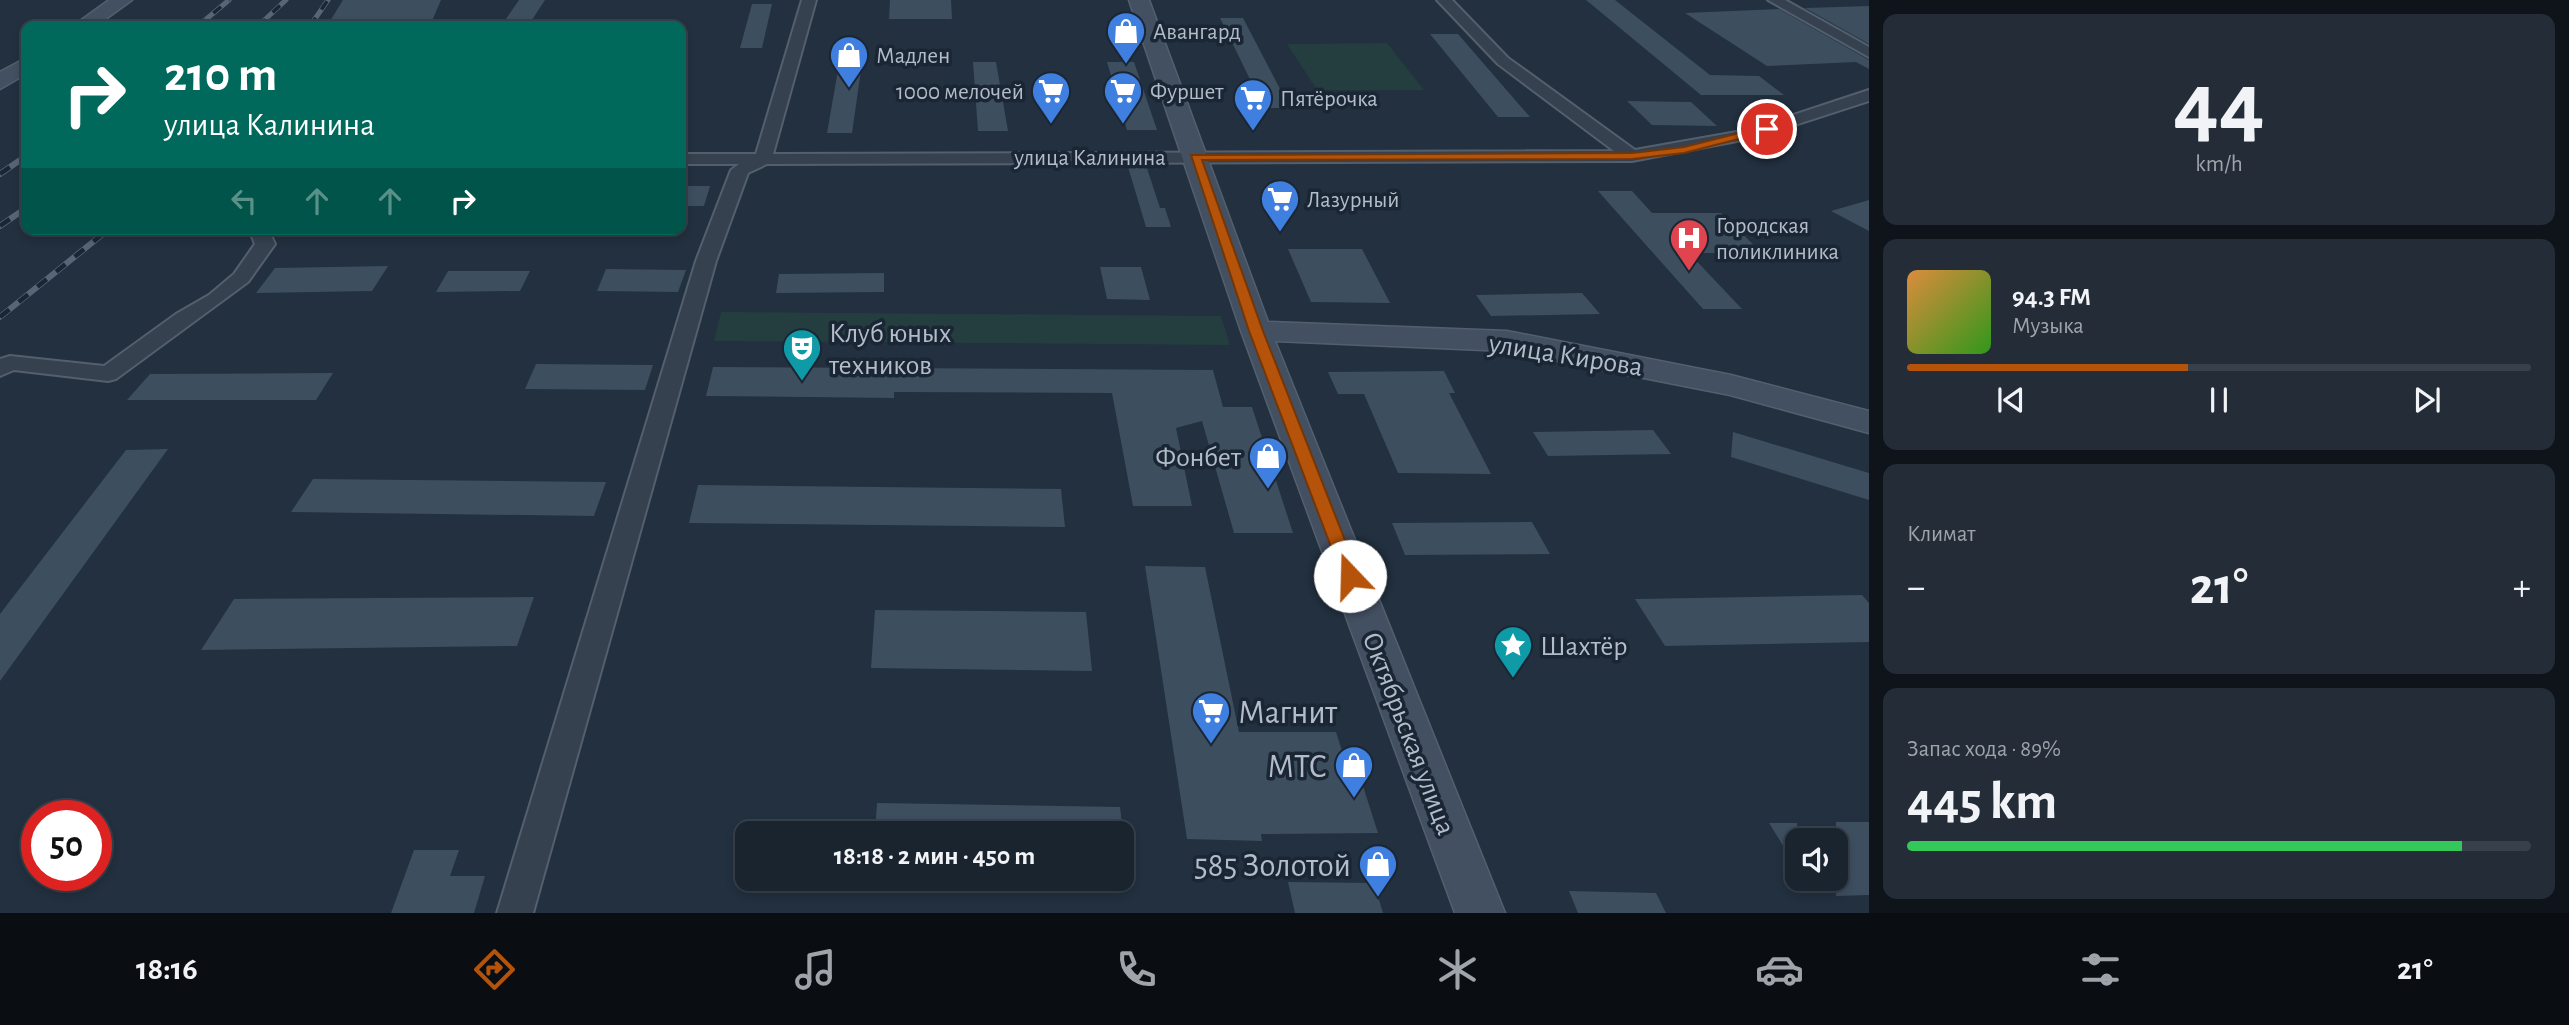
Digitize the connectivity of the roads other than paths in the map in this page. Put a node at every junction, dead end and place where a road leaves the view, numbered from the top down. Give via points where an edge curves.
1 (122, 0) edge
2 (809, 0) edge
3 (1139, 0) edge
4 (1444, 0) edge
5 (1775, 0) edge
6 (90, 21) edge
7 (1869, 53) edge
8 (21, 67) edge
9 (0, 82) edge
10 (1869, 95) edge
11 (1632, 156) junction
12 (1195, 157) junction
13 (686, 159) edge
14 (763, 159) junction
15 (261, 235) edge
16 (1256, 331) junction
17 (0, 369) edge
18 (1869, 422) edge
19 (515, 913) edge
20 (1480, 913) edge

1 - 6 main road
2 - 14 street
3 - 12 main road, Октябрьская улица
4 - 11 street via 1503,61
5 - 7 street
8 - 9 main road
10 - 11 street, улица Калинина via 1740,136 1684,150
11 - 12 street, улица Калинина
12 - 14 street, улица Калинина
12 - 16 main road, Октябрьская улица
13 - 14 street, улица Калинина
14 - 19 street via 740,170 706,261
15 - 17 street via 265,244 241,278 108,373 10,363
16 - 18 main road, улица Кирова via 1507,341 1731,385
16 - 20 main road, Октябрьская улица

